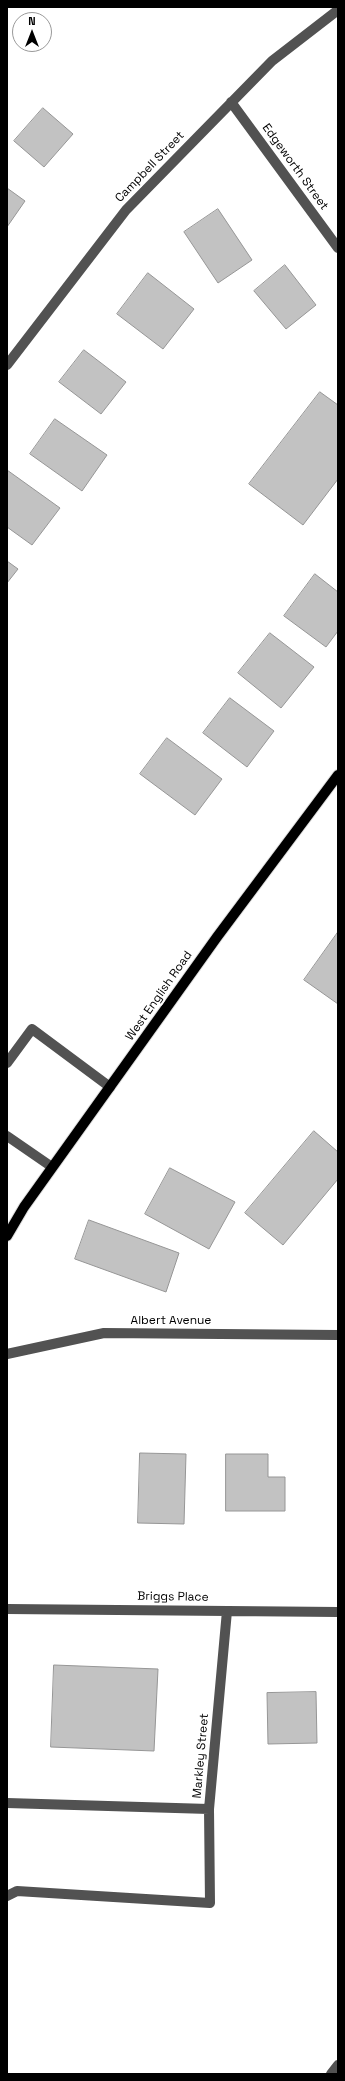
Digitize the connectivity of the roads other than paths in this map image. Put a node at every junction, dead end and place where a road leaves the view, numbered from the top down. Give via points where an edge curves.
1 (338, 10) edge
2 (230, 102) junction
3 (338, 248) edge
4 (7, 365) edge
5 (338, 775) edge
6 (7, 1063) edge
7 (110, 1087) junction
8 (7, 1136) edge
9 (52, 1167) junction
10 (7, 1236) edge
11 (338, 1334) edge
12 (7, 1354) edge
13 (7, 1609) edge
14 (226, 1611) junction
15 (338, 1612) edge
16 (7, 1803) edge
17 (209, 1809) junction
18 (7, 1896) edge
19 (338, 2065) edge
20 (331, 2074) edge

1 - 2 street, Campbell Street via 272,61
2 - 3 street, Edgeworth Street
2 - 4 street, Campbell Street via 126,210
5 - 7 main road, West English Road via 217,937
6 - 7 street via 32,1029
7 - 9 main road, West English Road
8 - 9 street
9 - 10 main road, West English Road
11 - 12 street, Albert Avenue via 104,1333
13 - 14 street, Briggs Place
14 - 15 street, Briggs Place
14 - 17 street, Markley Street
16 - 17 street
17 - 18 street, Markley Street via 210,1903 17,1891
19 - 20 street

